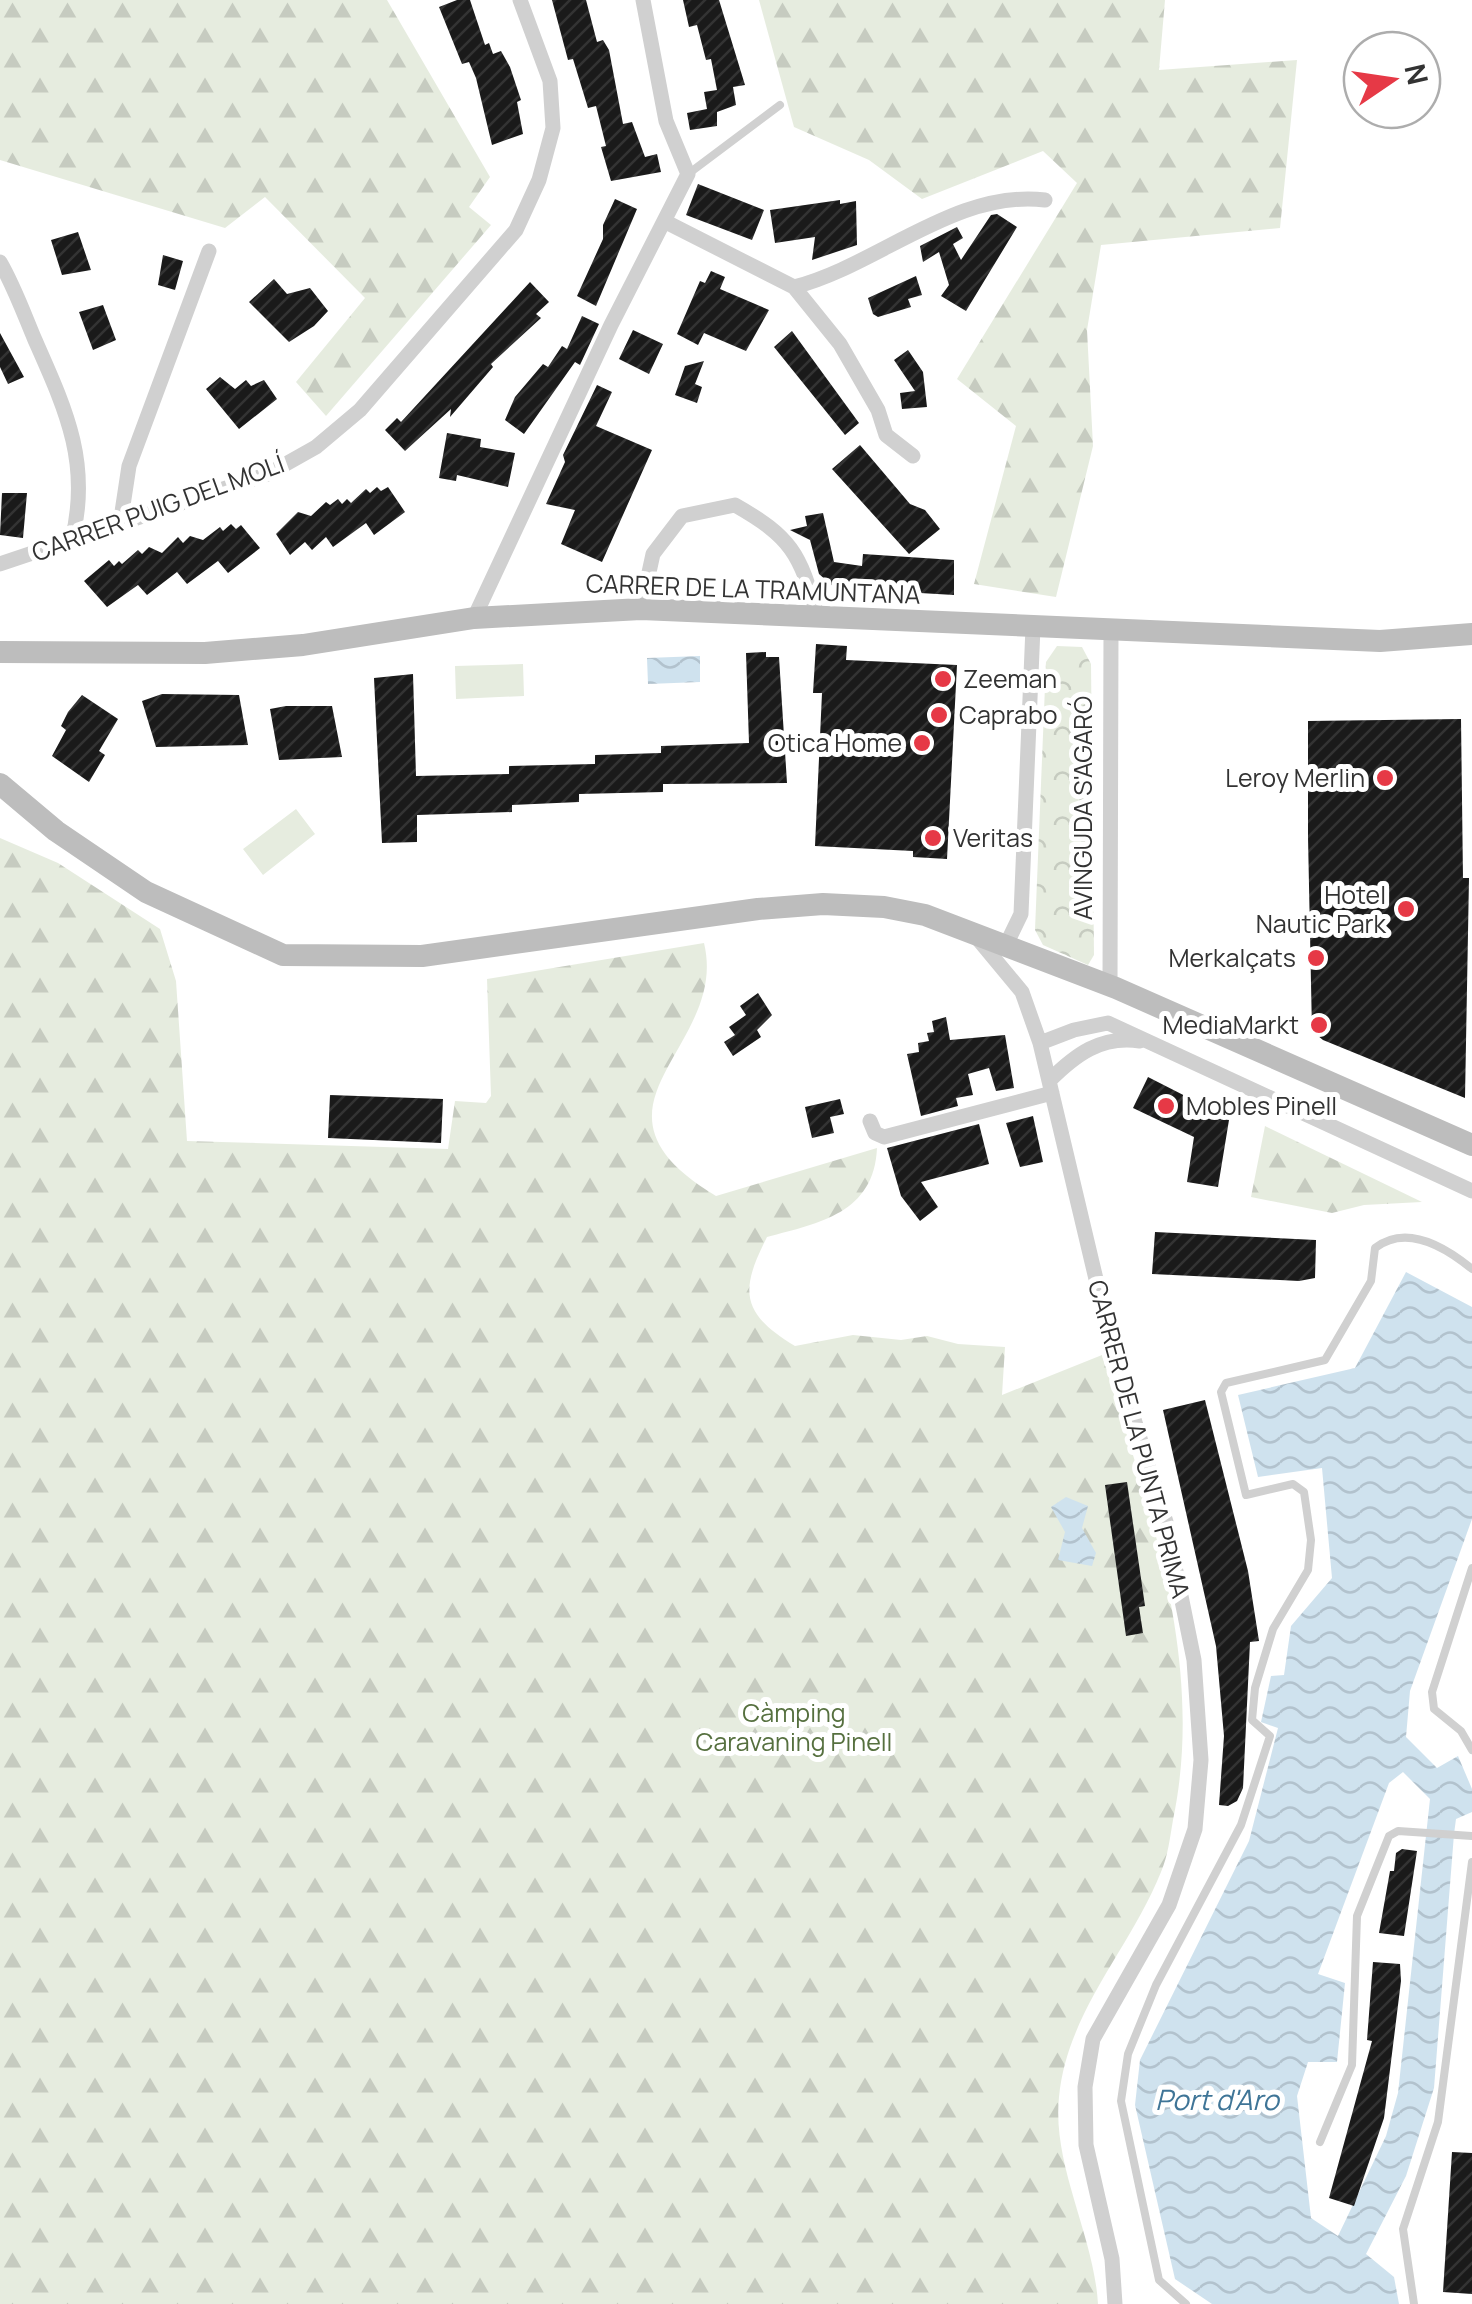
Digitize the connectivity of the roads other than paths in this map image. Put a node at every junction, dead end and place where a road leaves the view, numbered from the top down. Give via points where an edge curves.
1 (520, 0) edge
2 (643, 0) edge
3 (780, 106) dead end
4 (688, 174) junction
5 (1044, 200) dead end
6 (664, 221) junction
7 (209, 251) dead end
8 (0, 262) edge
9 (794, 287) junction
10 (912, 456) dead end
11 (120, 524) junction
12 (72, 540) junction
13 (0, 564) edge
14 (641, 609) junction
15 (818, 615) junction
16 (474, 618) junction
17 (1033, 627) junction
18 (1111, 630) junction
19 (1472, 634) edge
20 (0, 652) edge
21 (34, 654) junction
22 (0, 667) edge
23 (0, 784) edge
24 (0, 804) edge
25 (56, 830) junction
26 (972, 932) junction
27 (1006, 945) junction
28 (1110, 986) junction
29 (1173, 1013) junction
30 (1040, 1044) junction
31 (1158, 1044) junction
32 (1050, 1087) junction
33 (870, 1121) dead end
34 (1472, 1145) edge
35 (1472, 1191) edge
36 (1472, 1269) edge
37 (1472, 1568) edge
38 (1472, 1750) edge
39 (1472, 1836) edge
40 (1472, 1862) edge
41 (1320, 2142) dead end
42 (1115, 2304) edge
43 (1186, 2304) edge
44 (1414, 2304) edge

1 - 11 street, CARRER PUIG DEL MOLÍ via 550,81 553,128 516,230 360,410 316,448 268,474
2 - 4 street via 666,121
3 - 4 lane
4 - 6 street
5 - 9 street via 1018,197 980,207 826,279
6 - 9 street
6 - 16 street
7 - 11 street via 129,466
8 - 12 street via 67,412 78,453 81,504
9 - 10 street via 840,344 886,435
11 - 12 street, CARRER PUIG DEL MOLÍ
12 - 13 street, CARRER PUIG DEL MOLÍ
14 - 15 main road, CARRER DE LA TRAMUNTANA
14 - 15 street via 653,554 682,516 734,505 776,528 804,568
14 - 16 main road, CARRER DE LA TRAMUNTANA
15 - 17 main road, CARRER DE LA TRAMUNTANA
16 - 21 main road, CARRER DE LA TRAMUNTANA via 225,652
17 - 18 main road, CARRER DE LA TRAMUNTANA
17 - 27 street, AVINGUDA S'AGARÓ via 1022,914
18 - 19 main road, CARRER DE LA TRAMUNTANA via 1380,641
18 - 28 street, AVINGUDA S'AGARÓ
20 - 21 main road, CARRER DE LA TRAMUNTANA
21 - 22 main road, CARRER DE LA TRAMUNTANA
23 - 25 main road
24 - 25 main road
25 - 26 main road via 146,892 283,955 422,956 822,904 897,910
26 - 27 main road
26 - 30 street, CARRER DE LA PUNTA PRIMA via 1022,992
27 - 28 main road
28 - 29 main road
29 - 31 street
29 - 34 main road
30 - 31 street via 1108,1023
30 - 32 street, CARRER DE LA PUNTA PRIMA
31 - 32 street via 1098,1044 1075,1055
31 - 35 street
32 - 33 street via 884,1137
32 - 42 street, CARRER DE LA PUNTA PRIMA via 1114,1355 1166,1522 1194,1660 1201,1760 1195,1829 1169,1905 1092,2039 1084,2088 1086,2145 1112,2259
36 - 43 lane via 1413,1236 1392,1235 1375,1248 1372,1281 1325,1360 1226,1383 1221,1392 1246,1495 1293,1484 1304,1492 1311,1540 1308,1570 1273,1630 1254,1688 1252,1720 1270,1736 1242,1825 1156,1985 1128,2054 1122,2100 1151,2246 1159,2280
37 - 38 lane via 1432,1692 1434,1709
39 - 41 lane via 1389,1836 1357,1916 1352,2064
40 - 44 lane via 1438,2122 1404,2229

